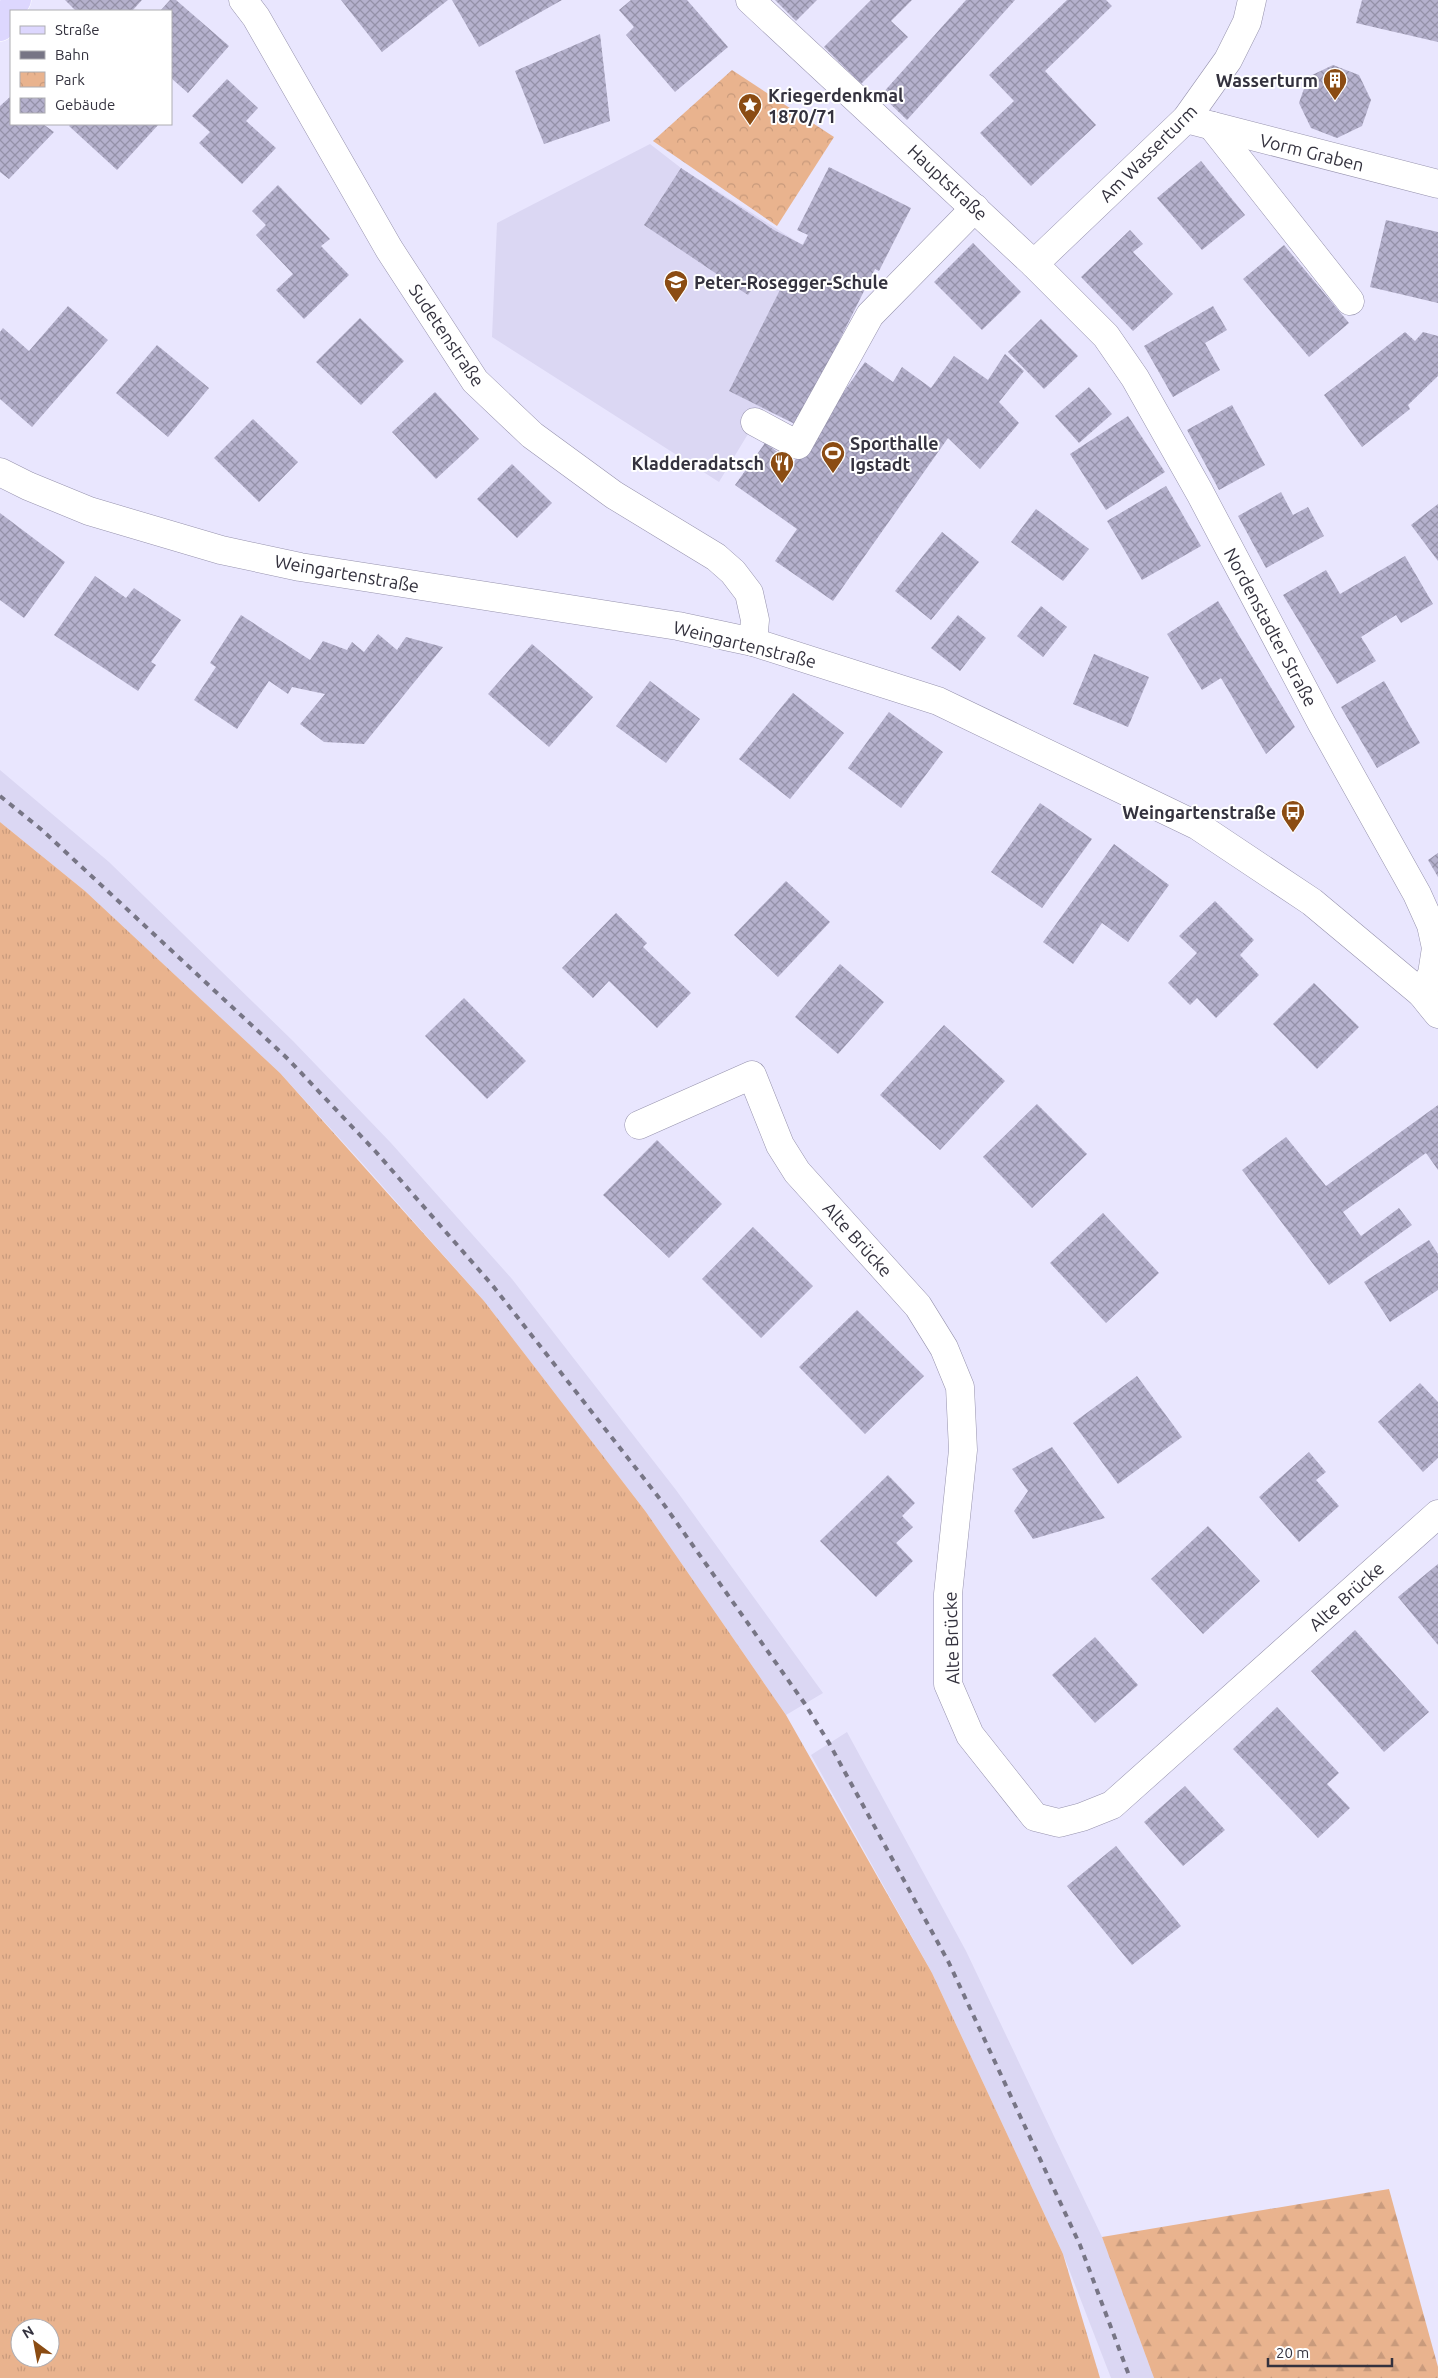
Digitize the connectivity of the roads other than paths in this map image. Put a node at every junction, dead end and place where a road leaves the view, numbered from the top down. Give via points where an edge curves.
1 (243, 0) edge
2 (750, 0) edge
3 (1252, 0) edge
4 (10, 11) edge
5 (0, 27) edge
6 (1199, 123) junction
7 (1438, 184) edge
8 (975, 208) junction
9 (1034, 264) junction
10 (1350, 301) dead end
11 (755, 422) dead end
12 (0, 472) edge
13 (753, 642) junction
14 (1421, 992) junction
15 (1438, 1014) edge
16 (639, 1125) dead end
17 (1438, 1514) edge

1 - 13 street, Sudetenstraße via 256,17 390,249 475,380 540,440 614,496 716,557 733,572 749,593 755,620
2 - 8 street, Hauptstraße
3 - 6 street, Am Wasserturm via 1247,22
4 - 5 main road
6 - 7 street, Vorm Graben
6 - 9 street, Am Wasserturm
6 - 10 street
8 - 9 street, Hauptstraße
8 - 11 street via 870,316 798,445
9 - 14 street, Nordenstadter Straße via 1106,336 1135,378 1417,894 1431,925 1436,948 1432,974
12 - 13 street, Weingartenstraße via 89,511 221,550 300,567 678,626
13 - 14 street, Weingartenstraße via 938,701 1198,826 1312,902
14 - 15 street
16 - 17 street, Alte Brücke via 752,1075 780,1145 797,1172 918,1306 944,1348 960,1386 963,1450 948,1594 948,1684 970,1734 1035,1817 1059,1823 1112,1804

